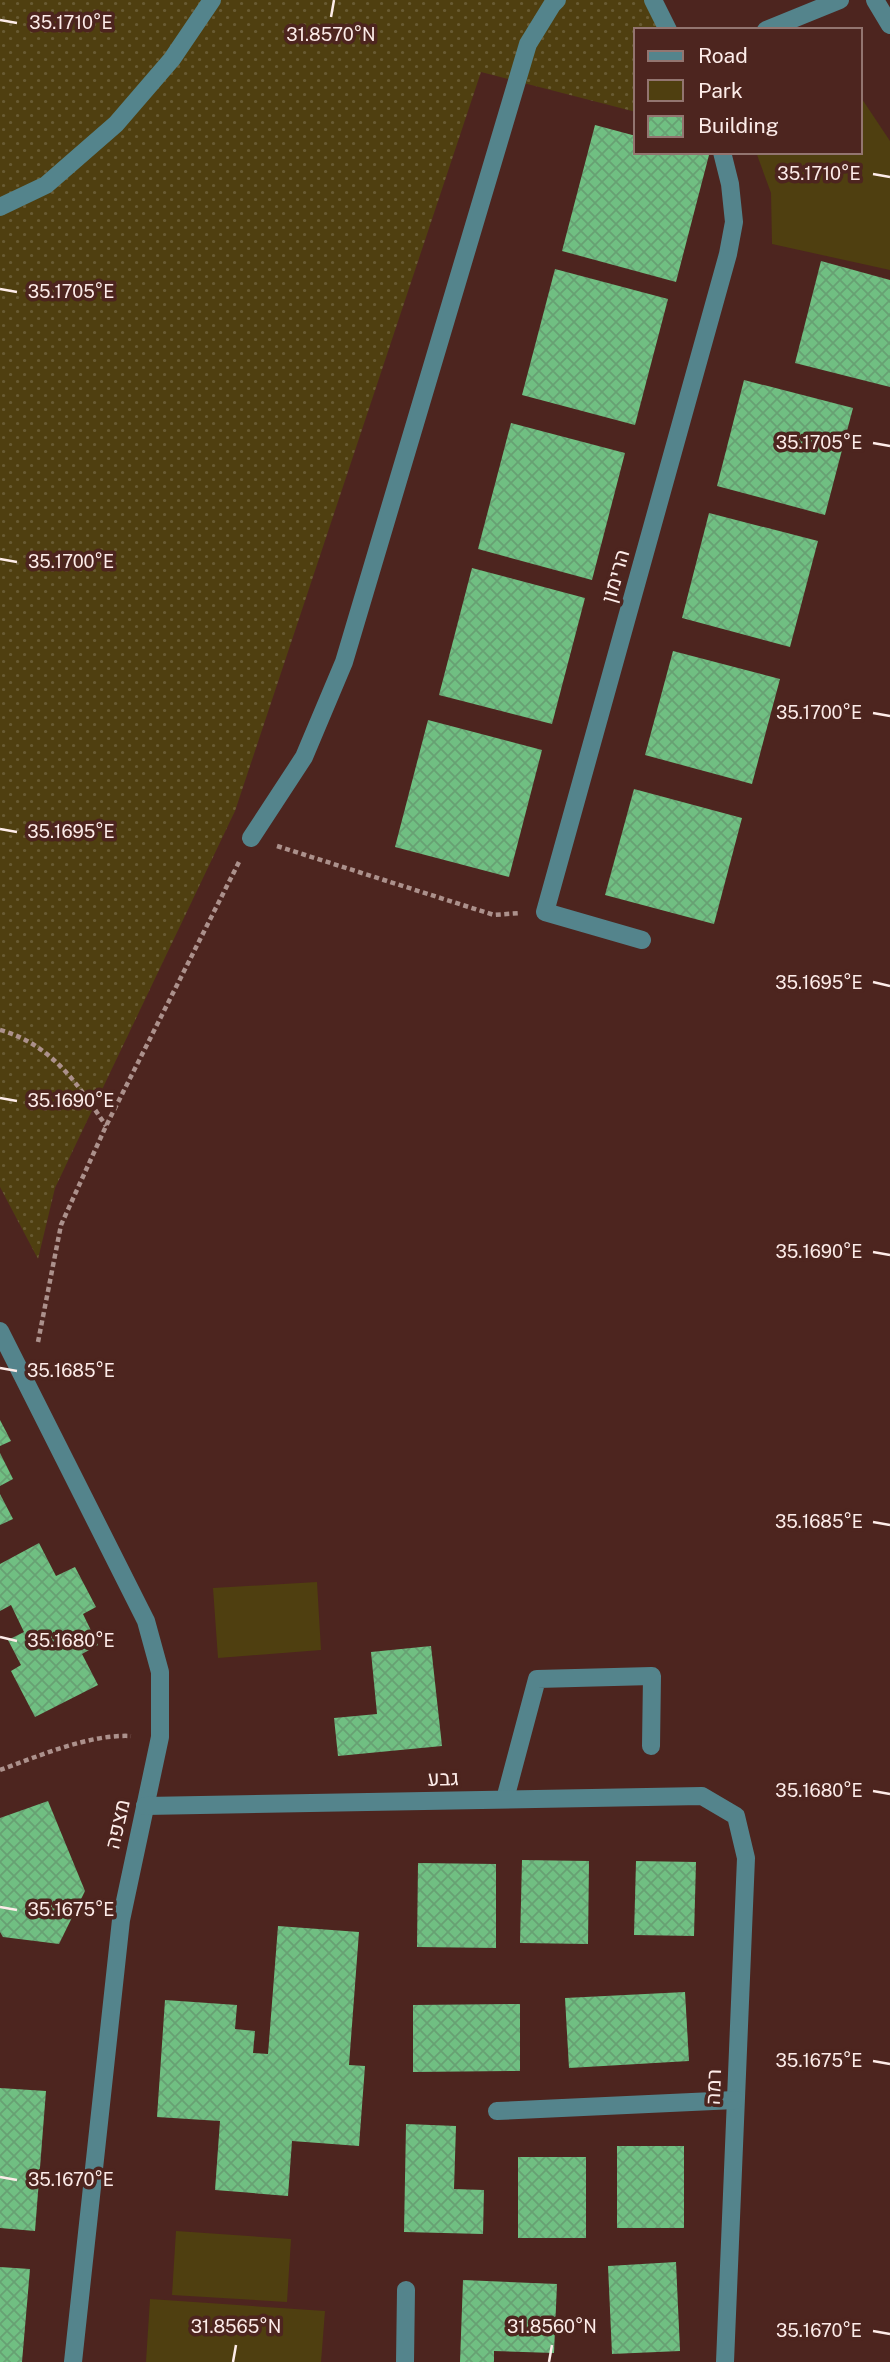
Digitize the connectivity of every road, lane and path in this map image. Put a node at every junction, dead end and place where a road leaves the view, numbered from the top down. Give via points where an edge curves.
1 (212, 0) edge
2 (557, 0) edge
3 (841, 0) edge
4 (875, 0) edge
5 (654, 2) edge
6 (890, 25) edge
7 (667, 28) edge
8 (771, 28) edge
9 (722, 154) edge
10 (0, 207) edge
11 (251, 838) junction
12 (545, 912) junction
13 (642, 940) dead end
14 (0, 1030) edge
15 (106, 1126) junction
16 (0, 1331) edge
17 (37, 1344) dead end
18 (160, 1737) junction
19 (651, 1746) dead end
20 (0, 1770) edge
21 (505, 1799) junction
22 (145, 1806) junction
23 (736, 1816) joint
24 (735, 2100) junction
25 (497, 2111) dead end
26 (406, 2290) dead end
27 (72, 2362) edge
28 (405, 2362) edge
29 (725, 2362) edge

1 - 10 street via 172,59 116,124 46,185
2 - 11 street via 528,44 344,662 304,757
3 - 8 street
4 - 6 street
5 - 7 street
9 - 12 street, הרימון via 734,222 728,254
11 - 12 path via 494,915
11 - 15 path
12 - 13 street
14 - 15 path via 20,1035 47,1053 74,1080
15 - 17 path via 61,1225
16 - 18 street, מצפה via 146,1621 160,1672
18 - 20 path via 117,1735
18 - 22 street, מצפה
19 - 21 street via 652,1676 537,1679
21 - 22 street, גבע
21 - 23 street, גבע via 702,1796
22 - 27 street, מצפה via 121,1920
23 - 24 street, רמה via 746,1858
24 - 25 street
24 - 29 street, רמה
26 - 28 street

